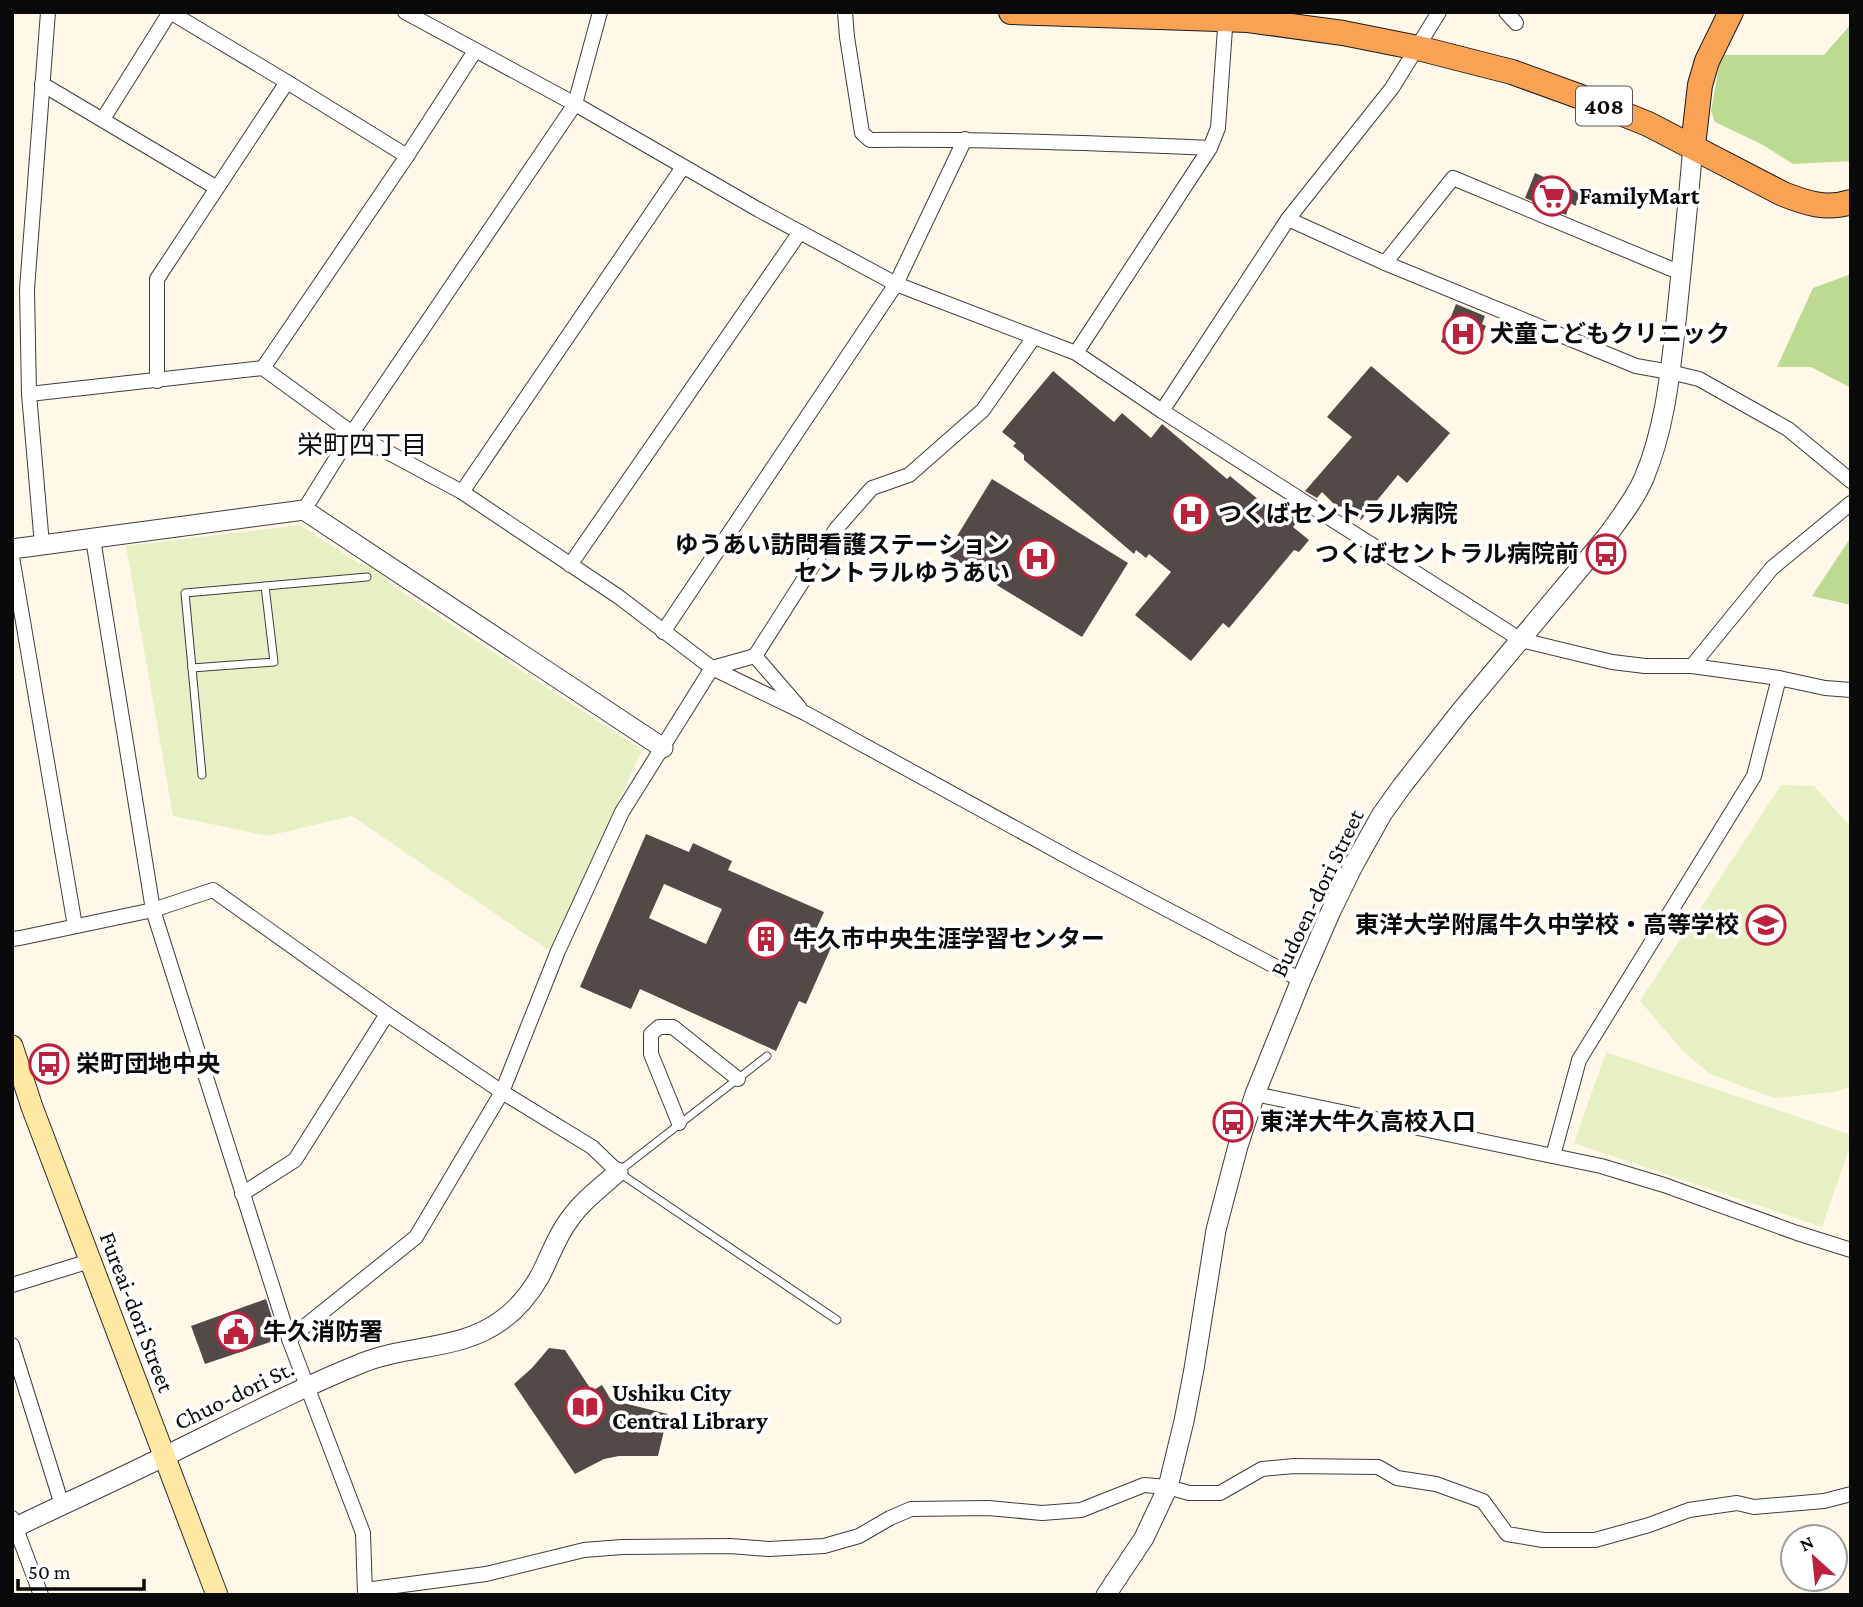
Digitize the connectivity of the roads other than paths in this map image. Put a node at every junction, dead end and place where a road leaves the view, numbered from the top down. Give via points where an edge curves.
1 (48, 12) edge
2 (170, 12) edge
3 (405, 12) edge
4 (600, 12) edge
5 (845, 12) edge
6 (1011, 12) edge
7 (1440, 12) edge
8 (1731, 12) edge
9 (1226, 15) edge
10 (1418, 48) junction
11 (475, 51) junction
12 (287, 82) junction
13 (42, 84) junction
14 (575, 104) junction
15 (103, 119) junction
16 (965, 139) junction
17 (1693, 146) junction
18 (1210, 149) junction
19 (407, 156) junction
20 (683, 167) junction
21 (217, 188) junction
22 (1851, 202) edge
23 (1288, 219) junction
24 (800, 232) junction
25 (1385, 263) junction
26 (1681, 273) junction
27 (896, 284) junction
28 (1034, 337) junction
29 (1076, 353) junction
30 (263, 368) junction
31 (1670, 372) junction
32 (157, 381) junction
33 (29, 394) junction
34 (1162, 411) junction
35 (352, 433) junction
36 (1851, 481) edge
37 (462, 492) junction
38 (1851, 503) edge
39 (304, 510) junction
40 (93, 539) junction
41 (42, 545) junction
42 (12, 549) edge
43 (12, 557) edge
44 (570, 565) junction
45 (366, 577) dead end
46 (265, 586) junction
47 (663, 632) junction
48 (1521, 640) junction
49 (755, 656) junction
50 (1692, 666) junction
51 (192, 668) junction
52 (712, 668) junction
53 (1779, 678) junction
54 (1851, 690) edge
55 (805, 713) junction
56 (663, 748) junction
57 (202, 775) dead end
58 (153, 910) junction
59 (75, 926) junction
60 (12, 939) edge
61 (1301, 980) junction
62 (387, 1014) junction
63 (12, 1046) edge
64 (767, 1056) dead end
65 (737, 1079) junction
66 (502, 1092) junction
67 (1255, 1094) junction
68 (679, 1123) junction
69 (1553, 1156) junction
70 (618, 1172) junction
71 (242, 1194) junction
72 (1851, 1250) edge
73 (90, 1261) junction
74 (12, 1285) edge
75 (837, 1321) dead end
76 (289, 1339) junction
77 (12, 1345) edge
78 (307, 1386) junction
79 (164, 1457) junction
80 (1168, 1487) junction
81 (1851, 1494) edge
82 (62, 1505) junction
83 (13, 1524) edge
84 (365, 1592) edge
85 (41, 1595) edge
86 (217, 1595) edge
87 (1106, 1595) edge

1 - 13 street
2 - 12 street
2 - 15 street
3 - 11 street
4 - 14 street
5 - 16 street via 862,133 870,140
6 - 9 highway, 408
7 - 10 street
8 - 17 highway via 1700,85
9 - 10 highway, 408
9 - 18 street via 1218,128
10 - 17 highway, 408 via 1524,76
10 - 23 street via 1392,88
11 - 14 street
11 - 19 street
12 - 19 street
12 - 21 street
13 - 15 street
13 - 33 street via 27,289
14 - 20 street
14 - 35 street
15 - 21 street
16 - 18 street
16 - 27 street
17 - 22 highway, 408 via 1800,201 1821,206
17 - 26 street, Budoen-dori Street
18 - 29 street
19 - 30 street
20 - 24 street
20 - 37 street
21 - 32 street via 158,279
23 - 25 street
23 - 34 street
24 - 27 street
24 - 44 street
25 - 26 street via 1454,178
25 - 31 street via 1636,366
26 - 31 street, Budoen-dori Street
27 - 28 street
27 - 47 street
28 - 29 street
28 - 49 street via 983,410 909,475 872,488 836,529
29 - 34 street
30 - 32 street
30 - 35 street
31 - 36 street via 1699,379 1788,429
31 - 48 street, Budoen-dori Street via 1662,426 1643,481 1606,536
32 - 33 street
33 - 41 street
34 - 48 street
35 - 37 street
35 - 39 street
37 - 44 street
38 - 50 street via 1772,568
39 - 40 street
39 - 56 street
40 - 41 street
40 - 58 street
41 - 42 street
43 - 59 street
44 - 47 street
45 - 46 lane
46 - 51 lane via 186,593
46 - 51 lane via 274,662
47 - 52 street
48 - 50 street via 1612,663
48 - 61 street, Budoen-dori Street via 1382,814
49 - 52 street
49 - 55 street
50 - 53 street
51 - 57 lane
52 - 55 street
52 - 56 street
53 - 54 street
53 - 69 street via 1754,776 1579,1060
55 - 61 street
56 - 66 street via 622,812 558,951
58 - 59 street
58 - 62 street via 213,890
58 - 71 street
59 - 60 street
61 - 67 street, Budoen-dori Street
62 - 66 street
62 - 71 street via 295,1160
63 - 73 main road, Fureai-dori Street
64 - 65 lane
65 - 68 lane
65 - 68 street via 673,1027 659,1027 651,1034 651,1054
66 - 70 street via 592,1147
66 - 76 street via 416,1237
67 - 69 street
67 - 80 street, Budoen-dori Street via 1216,1230 1192,1382
68 - 70 lane
69 - 72 street via 1664,1185
70 - 75 lane
70 - 78 street, Chuo-dori St. via 570,1219 539,1277 503,1319 453,1344 394,1353
71 - 76 street
73 - 74 street
73 - 79 main road, Fureai-dori Street
76 - 78 street
77 - 82 street
78 - 79 street, Chuo-dori St.
78 - 84 street via 363,1533
79 - 82 street, Chuo-dori St.
79 - 86 main road, Fureai-dori Street
80 - 81 street via 1189,1493 1220,1493 1262,1469 1378,1467 1398,1478 1436,1484 1483,1501 1507,1534 1543,1540 1595,1540 1689,1510 1737,1503 1754,1507 1824,1501
80 - 84 street via 1144,1485 1081,1510 911,1509 859,1536 824,1546 584,1550 486,1574
80 - 87 street, Budoen-dori Street via 1144,1538
82 - 83 street, Chuo-dori St.
83 - 85 street

